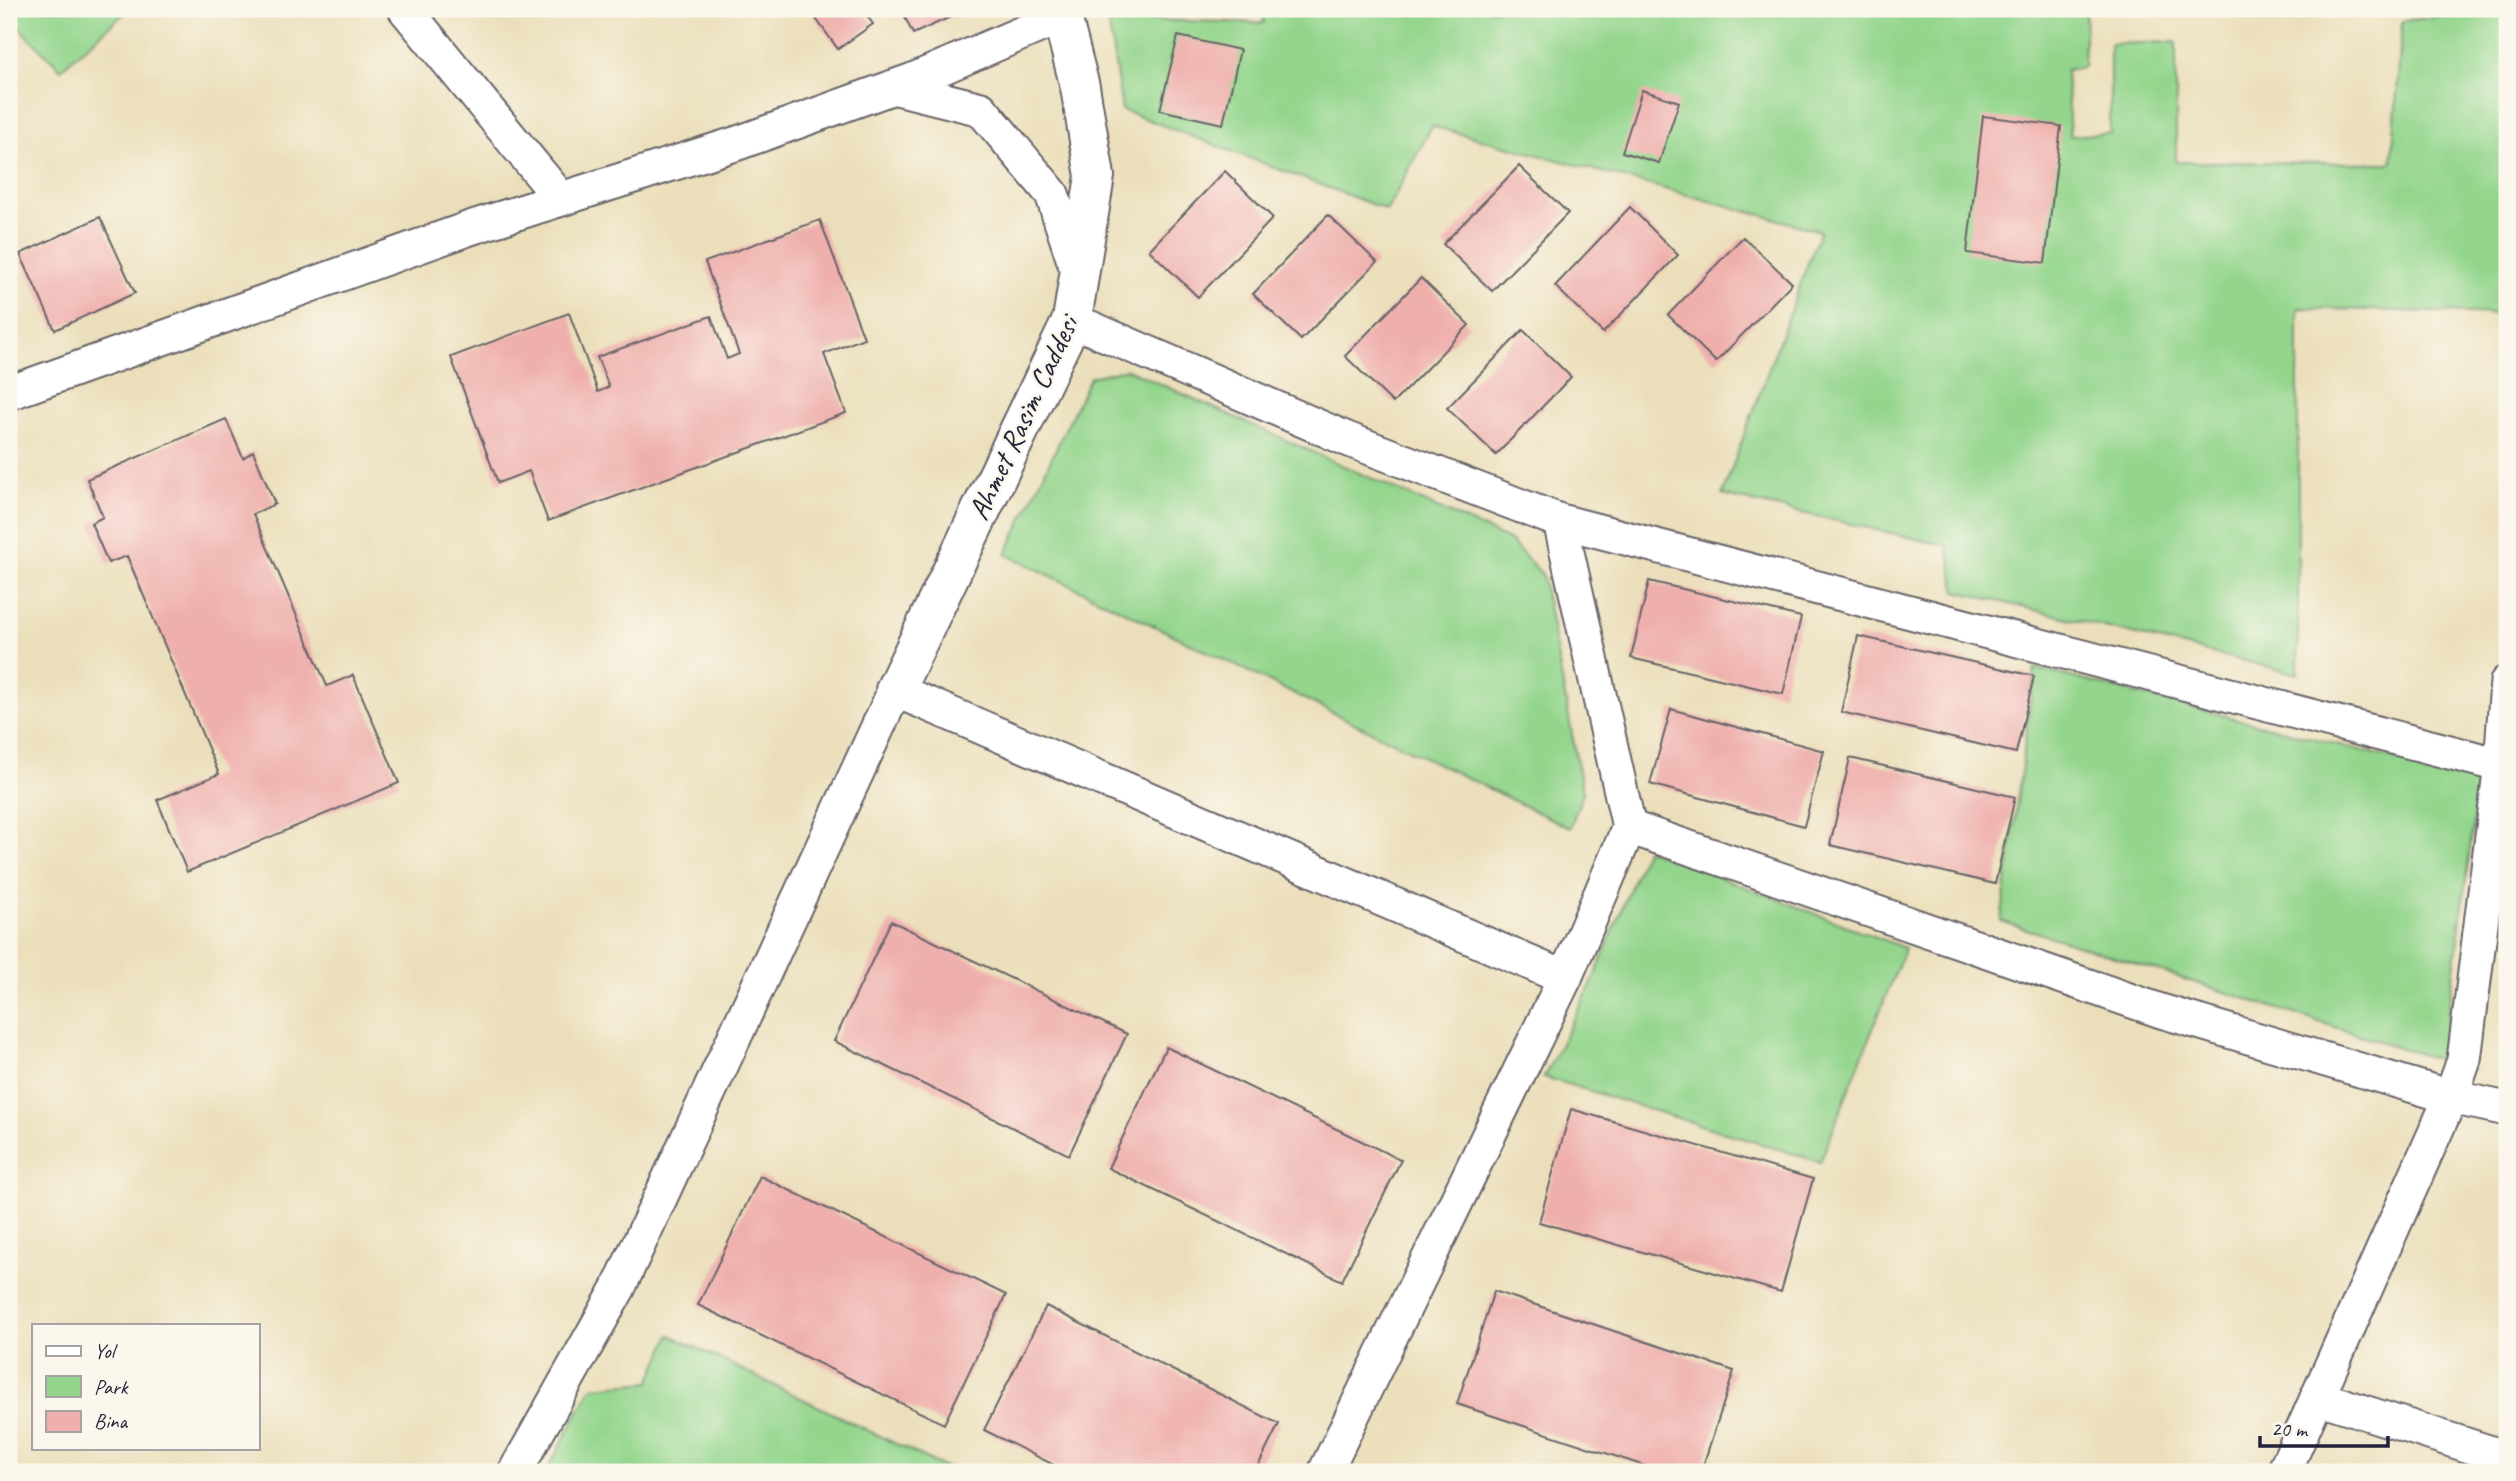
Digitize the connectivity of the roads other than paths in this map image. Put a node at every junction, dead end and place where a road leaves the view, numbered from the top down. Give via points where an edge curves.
1 (405, 9) edge
2 (1061, 13) edge
3 (893, 87) junction
4 (561, 200) junction
5 (1079, 276) junction
6 (1072, 320) junction
7 (9, 393) edge
8 (1560, 521) junction
9 (2507, 682) edge
10 (895, 690) junction
11 (2504, 764) edge
12 (1629, 827) junction
13 (1566, 978) junction
14 (2451, 1097) junction
15 (2507, 1109) edge
16 (2317, 1397) junction
17 (2507, 1458) edge
18 (515, 1472) edge
19 (1325, 1472) edge
20 (2284, 1472) edge

1 - 4 street
2 - 3 street
2 - 5 street, Ahmet Rasim Caddesi via 1080,87 1094,176
3 - 4 street
3 - 5 street via 981,109 1052,194
4 - 7 street via 470,228
5 - 6 street, Ahmet Rasim Caddesi
6 - 8 street via 1347,439
6 - 10 street, Ahmet Rasim Caddesi
8 - 11 street
8 - 12 street
9 - 11 street
10 - 13 street
10 - 18 street via 618,1289
11 - 14 street via 2464,1060
12 - 13 street
12 - 14 street via 2161,1011
13 - 19 street
14 - 15 street
14 - 16 street
16 - 17 street
16 - 20 street

